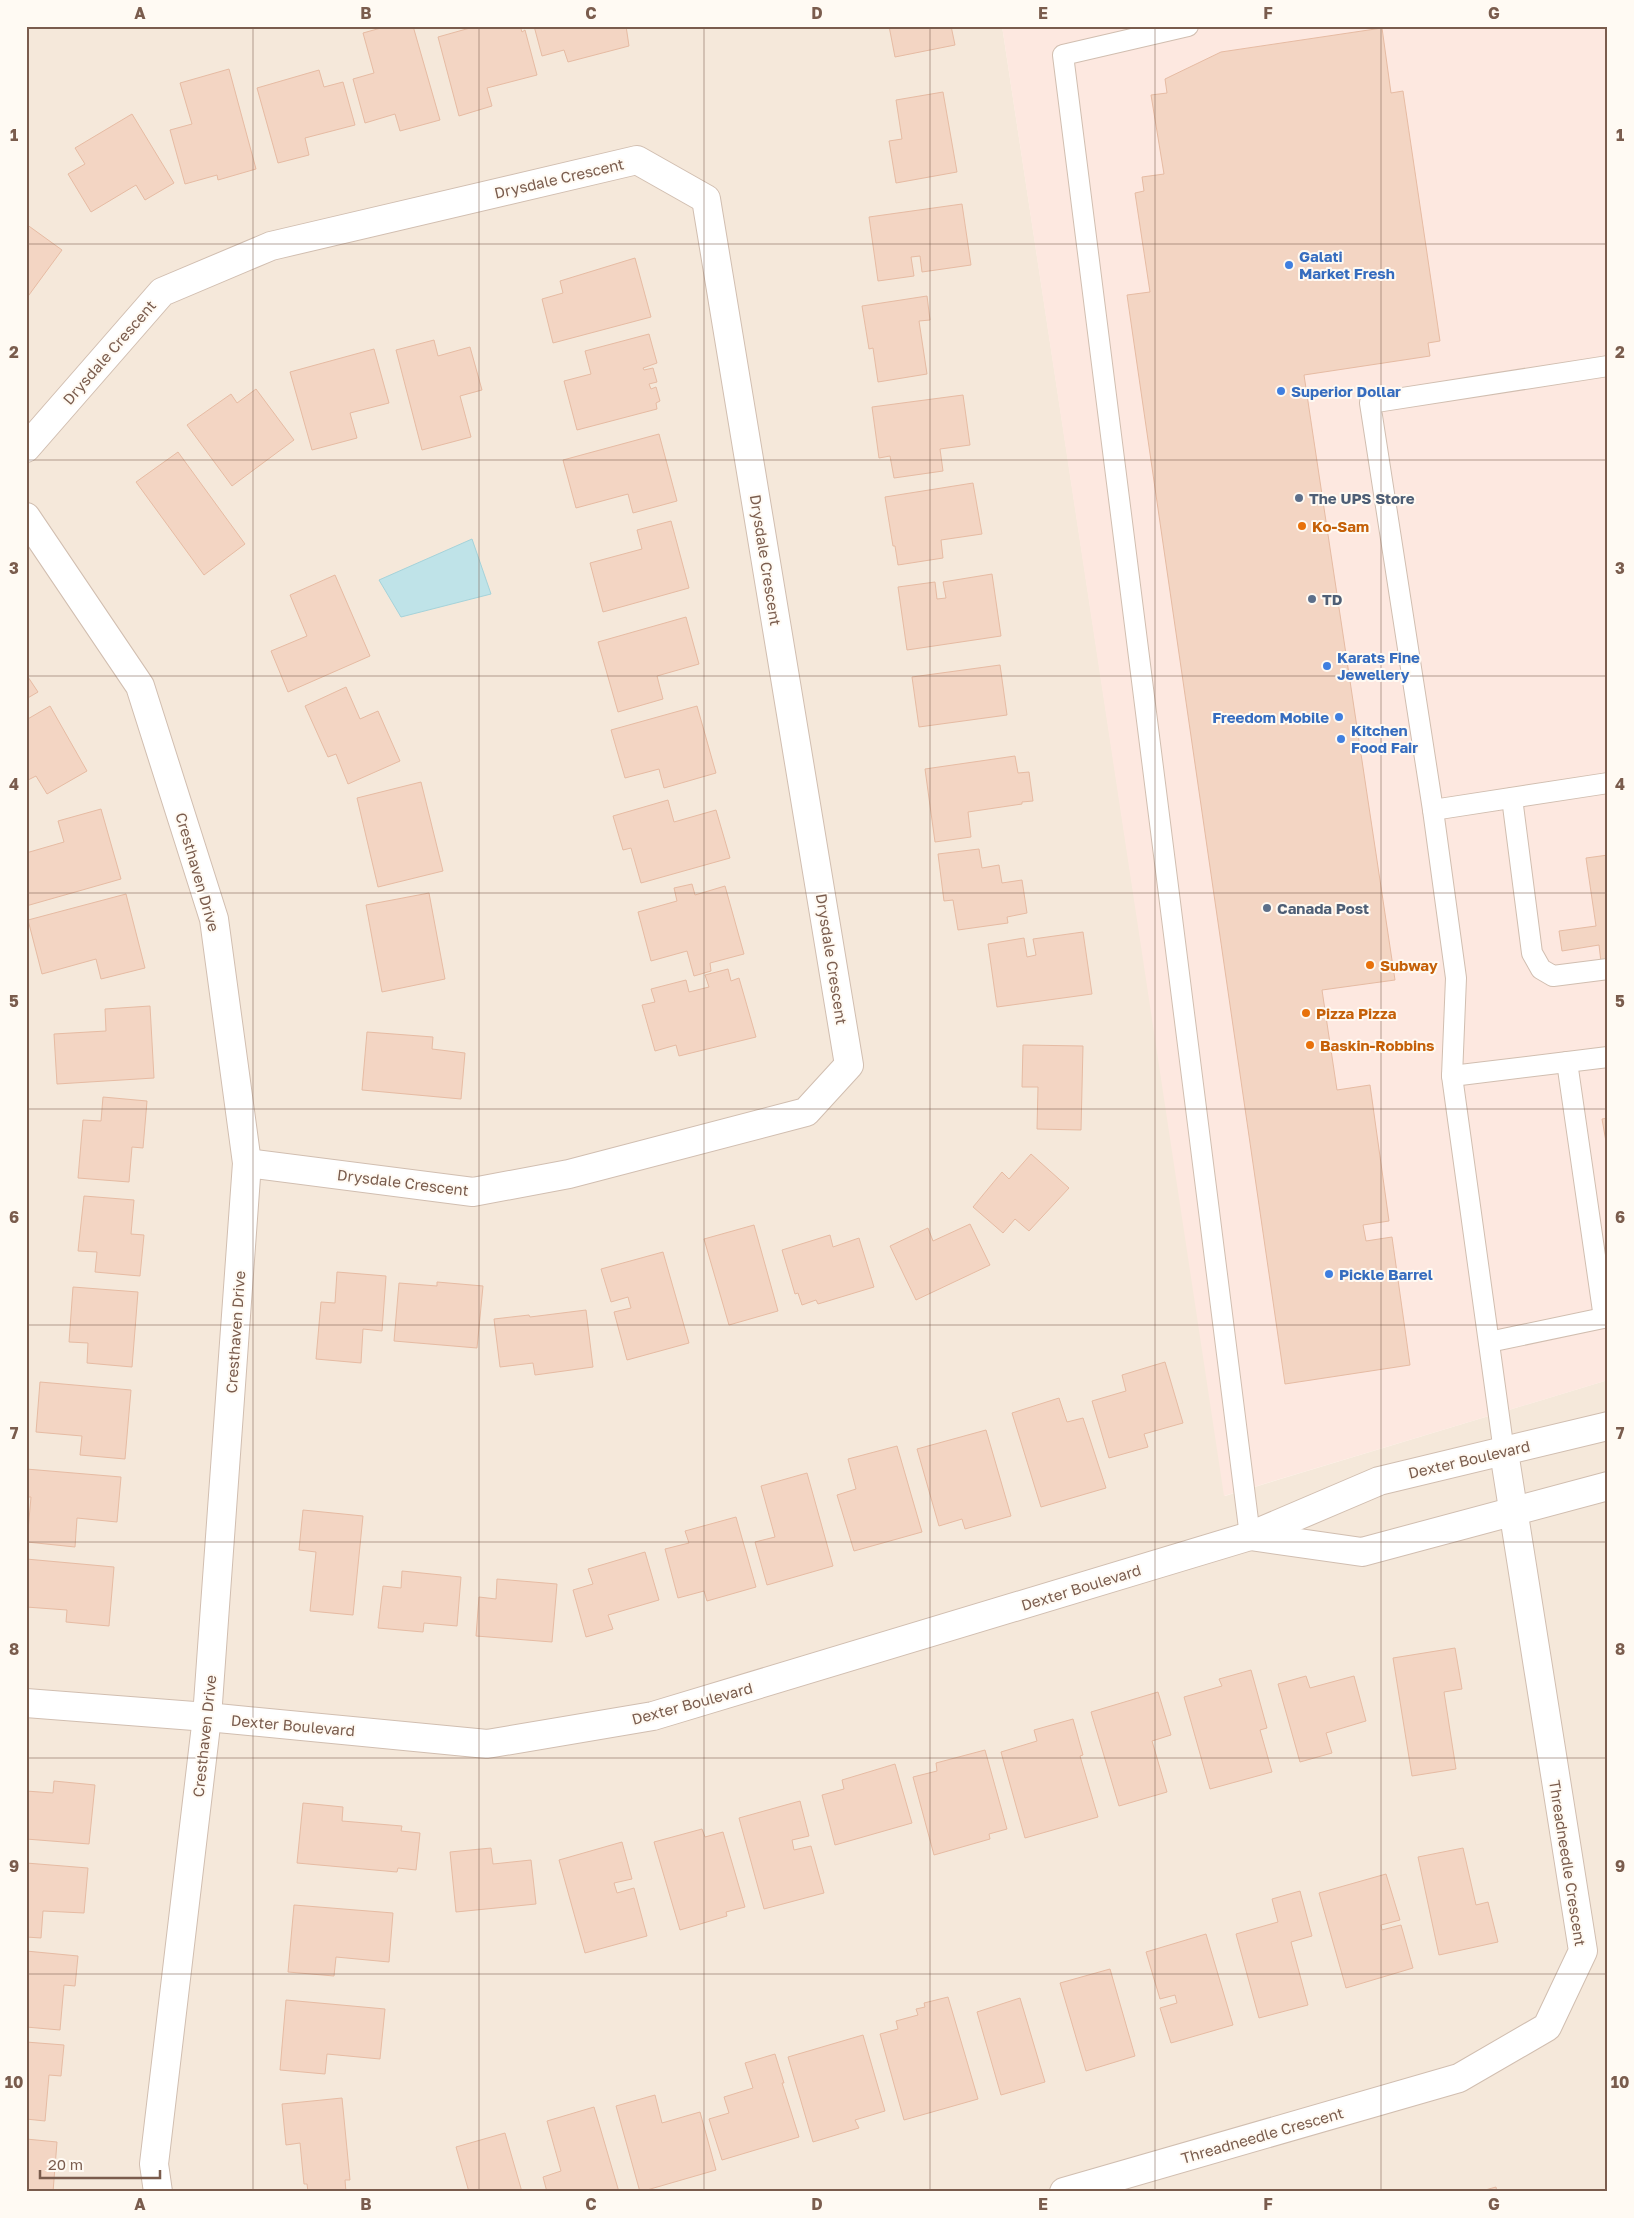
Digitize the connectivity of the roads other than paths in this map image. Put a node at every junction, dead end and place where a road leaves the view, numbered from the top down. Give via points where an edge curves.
1 (1188, 26) edge
2 (1608, 366) edge
3 (26, 448) edge
4 (26, 517) edge
5 (1608, 783) edge
6 (1512, 798) junction
7 (1433, 810) junction
8 (1608, 970) edge
9 (1608, 1057) edge
10 (1567, 1062) junction
11 (1452, 1076) junction
12 (247, 1163) junction
13 (1606, 1317) edge
14 (1489, 1342) junction
15 (1608, 1426) edge
16 (1504, 1452) junction
17 (1608, 1486) edge
18 (1512, 1512) junction
19 (1250, 1536) junction
20 (26, 1704) edge
21 (207, 1718) junction
22 (158, 2192) edge
23 (1064, 2192) edge

1 - 19 lane via 1063,55
2 - 7 lane via 1370,403
3 - 12 street, Drysdale Crescent via 162,292 270,246 638,160 706,199 850,1065 806,1112 569,1174 473,1192
4 - 12 street, Cresthaven Drive via 140,686 214,919
5 - 6 lane
6 - 7 lane
6 - 8 lane via 1532,953 1541,969 1553,976
7 - 11 lane via 1456,978
9 - 10 lane
10 - 11 lane
10 - 13 lane
11 - 14 lane
12 - 21 street, Cresthaven Drive
13 - 14 lane
14 - 16 lane
15 - 16 street, Dexter Boulevard
16 - 18 street, Threadneedle Crescent
16 - 19 street, Dexter Boulevard via 1379,1481
17 - 18 street, Dexter Boulevard
18 - 19 street, Dexter Boulevard via 1362,1552
18 - 23 street, Threadneedle Crescent via 1583,1951 1547,2028 1459,2078
19 - 21 street, Dexter Boulevard via 653,1716 487,1744
20 - 21 street, Dexter Boulevard
21 - 22 street, Cresthaven Drive via 154,2164

